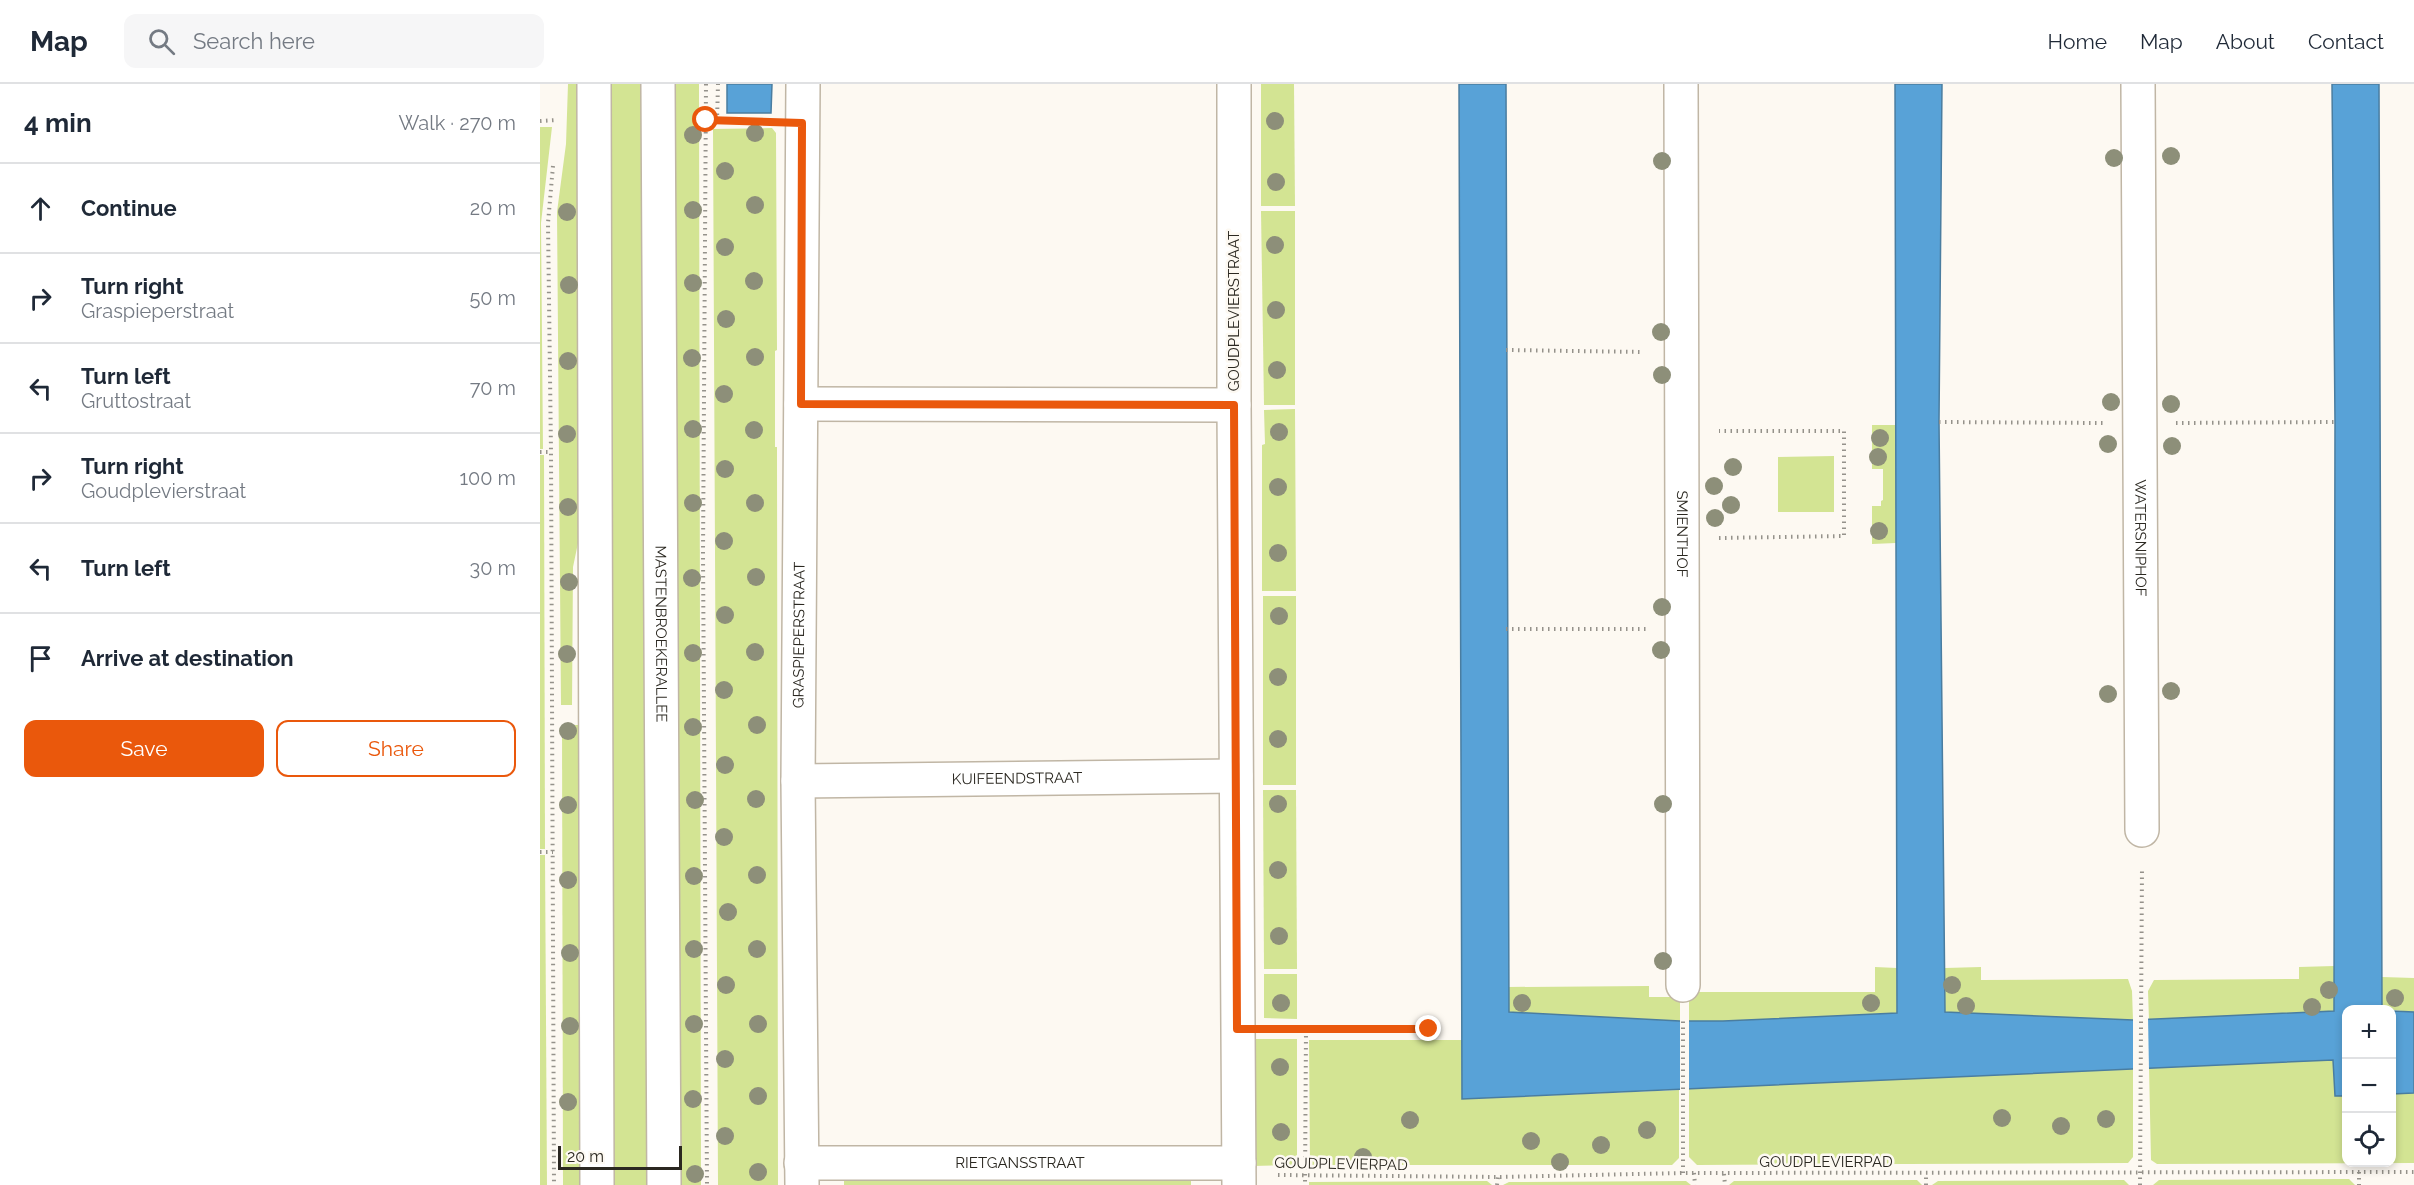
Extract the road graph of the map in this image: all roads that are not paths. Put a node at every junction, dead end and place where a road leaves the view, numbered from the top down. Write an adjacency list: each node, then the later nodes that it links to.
1 (594, 84): 15 (street)
2 (658, 84): 16 (street, MASTENBROEKERALLEE)
3 (803, 84): 7 (street, GRASPIEPERSTRAAT)
4 (1234, 84): 8 (street, GOUDPLEVIERSTRAAT)
5 (1681, 84): 12 (street, SMIENTHOF)
6 (2138, 84): 11 (street, WATERSNIPHOF)
7 (801, 404): 8 (street); 10 (street, GRASPIEPERSTRAAT)
8 (1234, 405): 9 (street, GOUDPLEVIERSTRAAT)
9 (1236, 776): 10 (street, KUIFEENDSTRAAT); 14 (street, GOUDPLEVIERSTRAAT)
10 (798, 781): 13 (street, GRASPIEPERSTRAAT)
11 (2142, 830)
12 (1683, 1000)
13 (802, 1174): 14 (street, RIETGANSSTRAAT)
14 (1239, 1174)
15 (597, 1185)
16 (664, 1185)

